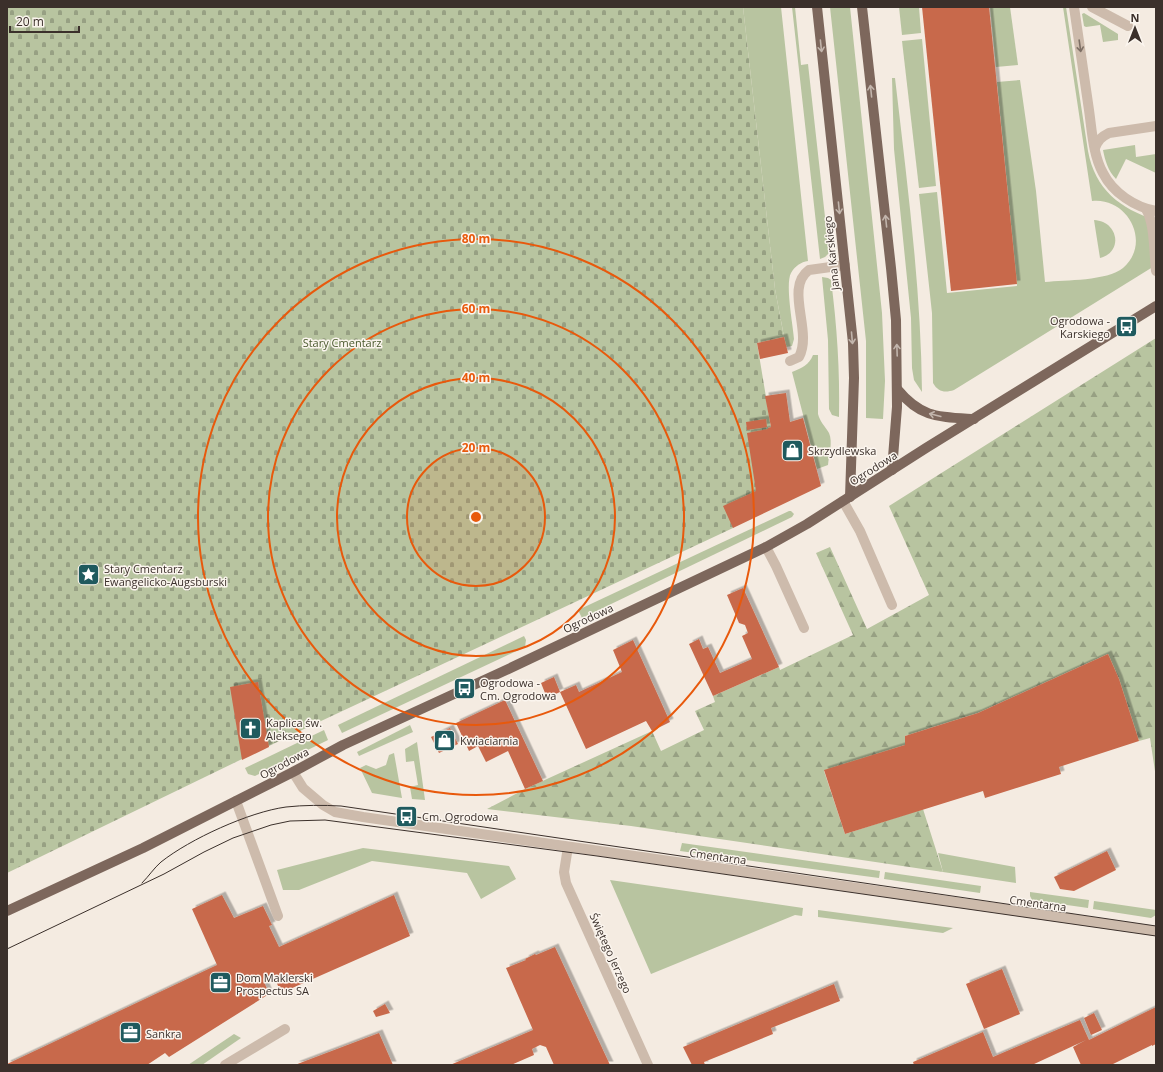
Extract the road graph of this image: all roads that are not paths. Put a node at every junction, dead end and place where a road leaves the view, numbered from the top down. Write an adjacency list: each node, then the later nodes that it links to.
1 (817, 7): 9 (main road, Jana Karskiego, one-way to 9)
2 (862, 7): 13 (main road, one-way to 2)
3 (1074, 7): 7 (street, one-way to 7)
4 (1092, 7): 5 (street)
5 (1128, 26)
6 (1156, 126): 7 (street)
7 (1095, 148): 8 (street)
8 (1151, 210): 10 (street)
9 (845, 265): 12 (street); 16 (main road, Jana Karskiego, one-way to 16)
10 (1156, 271)
11 (1156, 306): 14 (main road, Ogrodowa)
12 (790, 361)
13 (897, 389): 14 (main road, one-way to 13); 15 (main road)
14 (974, 419): 15 (main road, Ogrodowa)
15 (892, 470): 16 (main road, Ogrodowa)
16 (846, 499): 17 (main road, Ogrodowa); 18 (street)
17 (766, 547): 19 (street); 20 (main road, Ogrodowa)
18 (892, 605)
19 (804, 628)
20 (293, 772): 21 (main road, Ogrodowa); 22 (street, Cmentarna)
21 (236, 801): 23 (main road, Ogrodowa); 24 (street)
22 (568, 847): 25 (street, Cmentarna); 28 (street, Świętego Jerzego)
23 (7, 911)
24 (278, 916)
25 (1156, 931)
26 (285, 1029): 27 (street)
27 (225, 1065)
28 (648, 1065)

